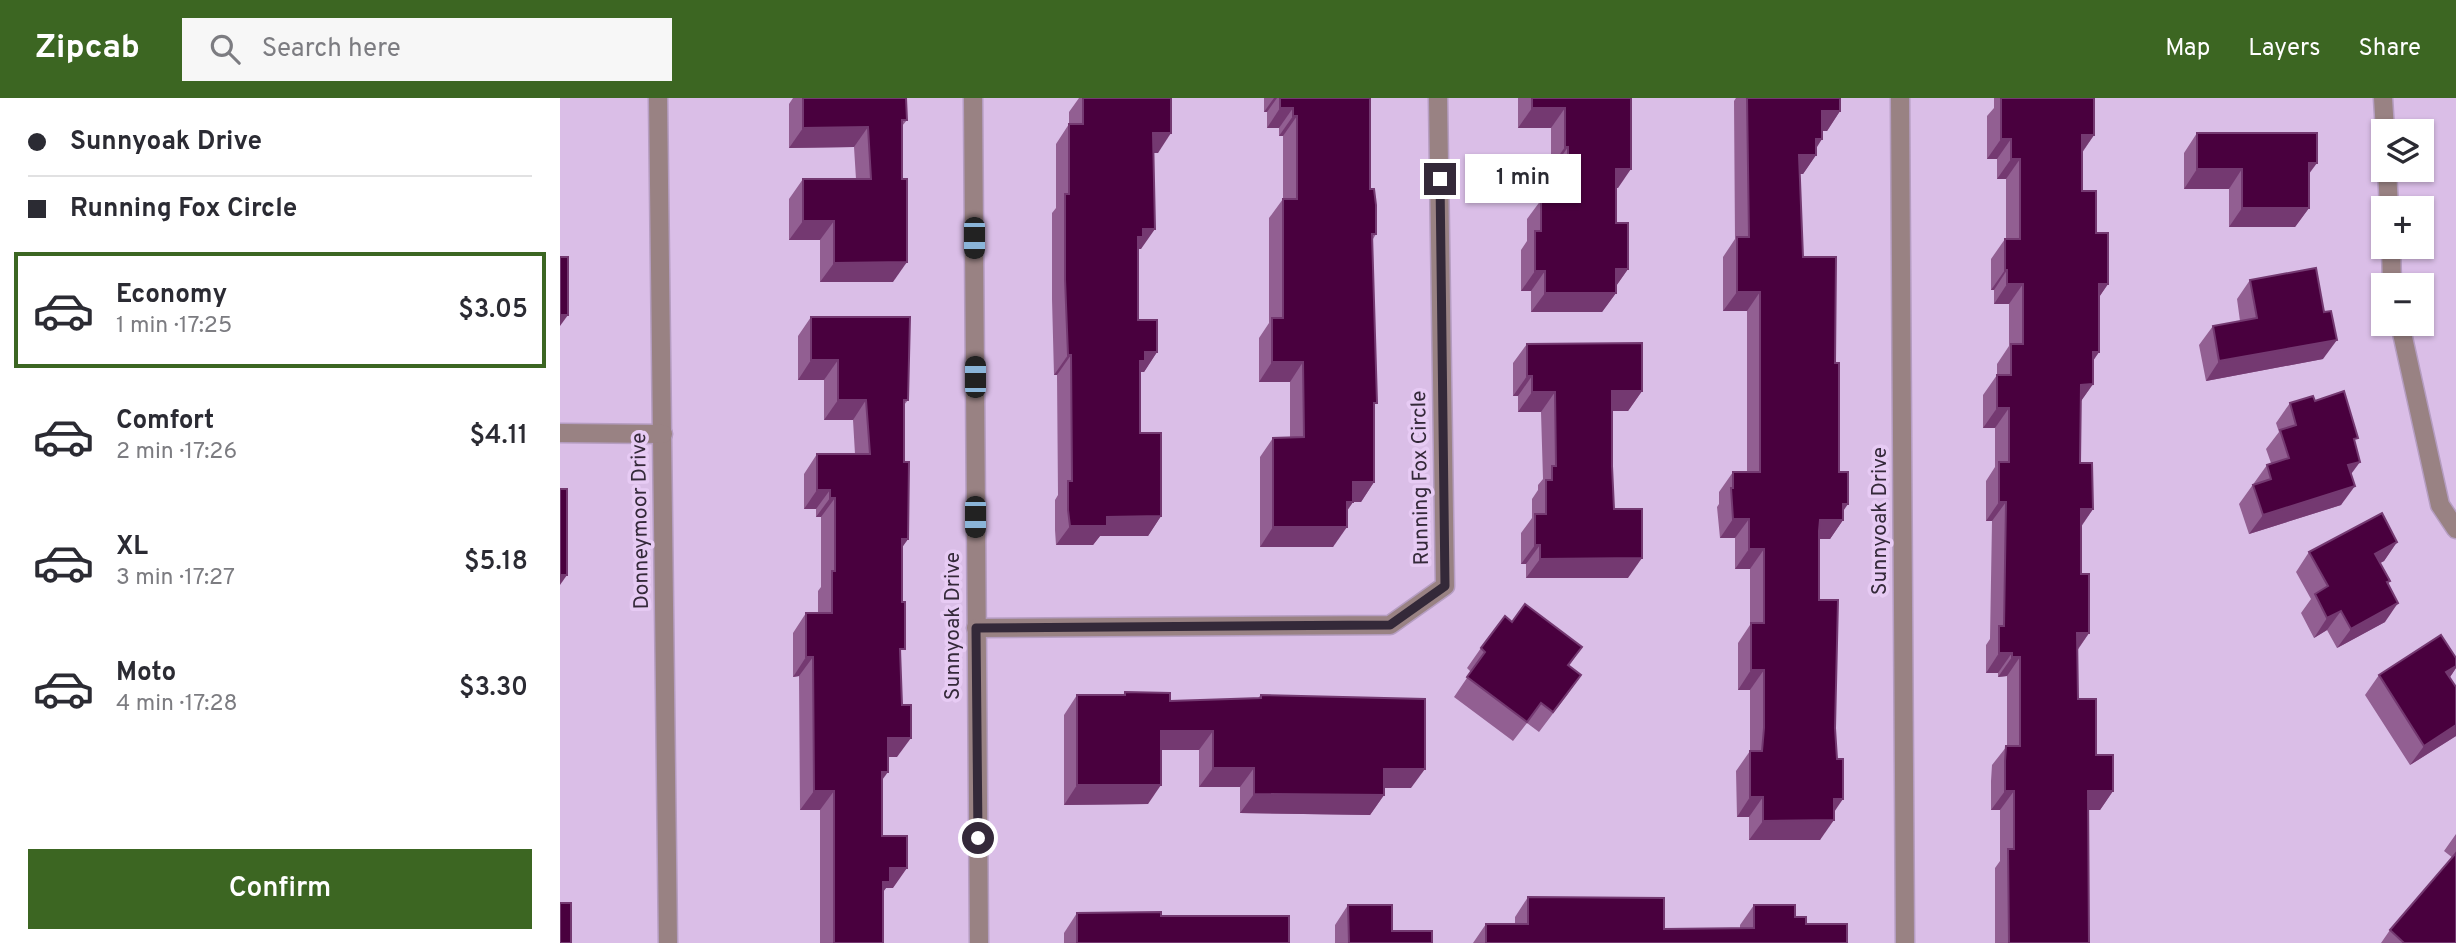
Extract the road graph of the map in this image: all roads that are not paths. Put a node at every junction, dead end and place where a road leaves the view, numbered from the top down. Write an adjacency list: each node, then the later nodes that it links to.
1 (658, 98): 9 (street, Donneymoor Drive)
2 (973, 98): 11 (street, Sunnyoak Drive)
3 (1438, 98): 11 (street, Running Fox Circle)
4 (1900, 98): 14 (street, Sunnyoak Drive)
5 (2383, 98): 6 (street)
6 (2384, 119)
7 (2403, 336): 10 (street)
8 (560, 433): 9 (street)
9 (663, 434): 12 (street, Donneymoor Drive)
10 (2456, 529)
11 (976, 628): 13 (street, Sunnyoak Drive)
12 (668, 943)
13 (979, 943)
14 (1905, 943)

